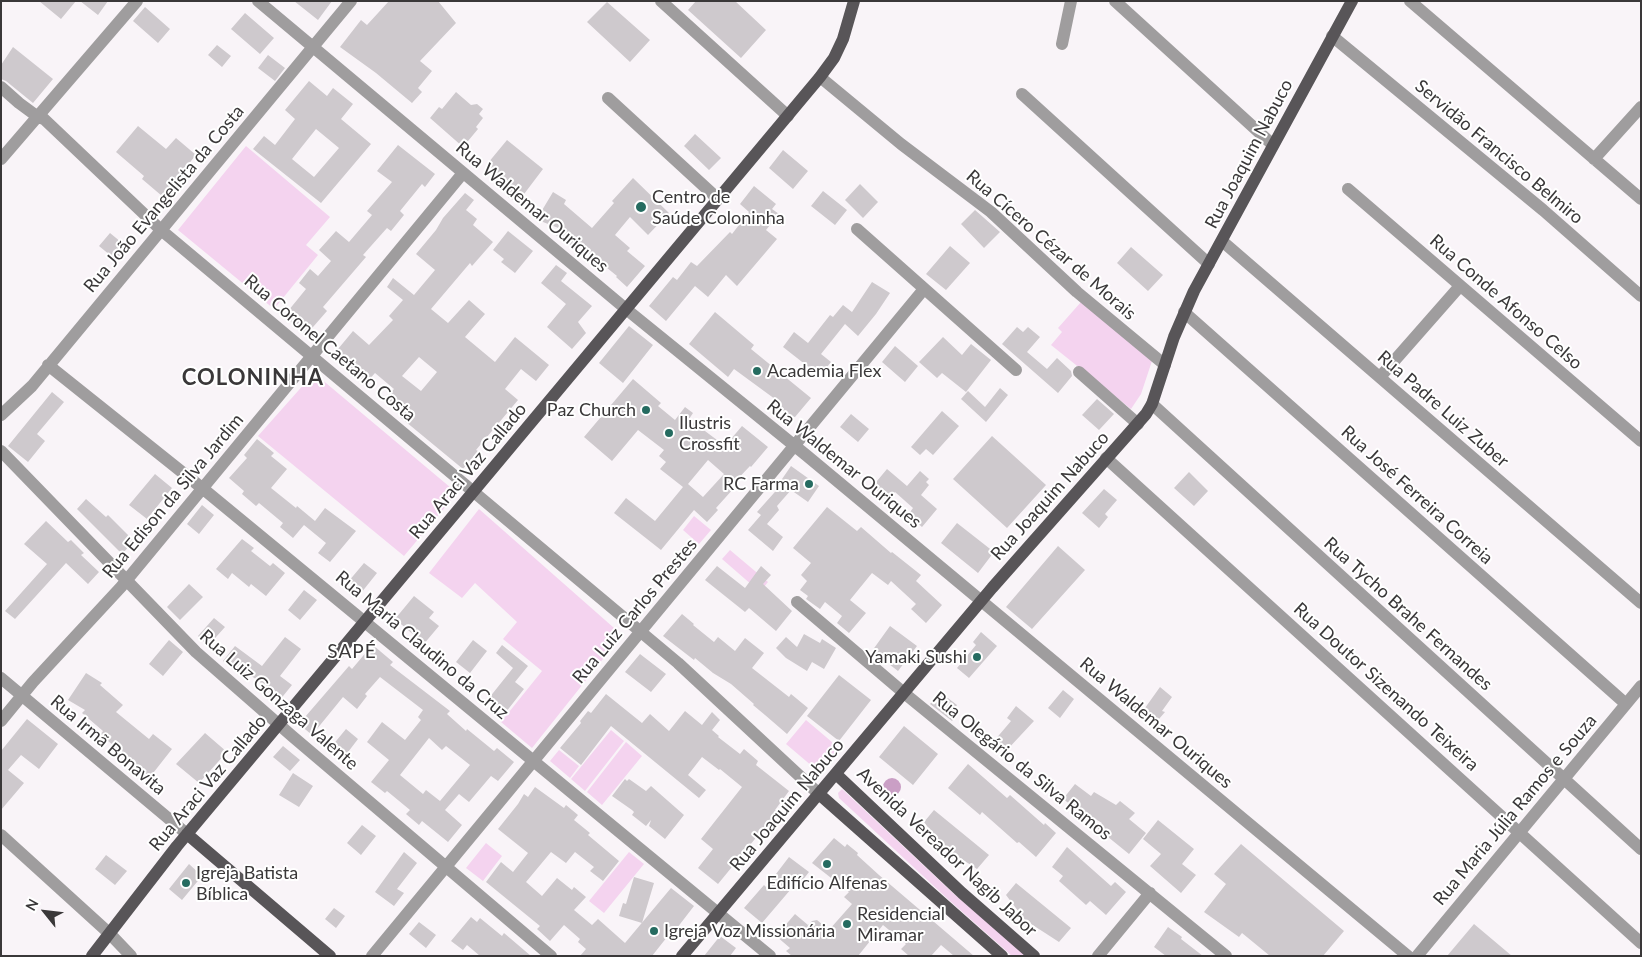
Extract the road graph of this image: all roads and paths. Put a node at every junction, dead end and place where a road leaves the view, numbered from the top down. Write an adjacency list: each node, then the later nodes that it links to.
1 (137, 1): 19 (street)
2 (258, 1): 12 (street, Rua Waldemar Ouriques)
3 (351, 1): 12 (street, Rua João Evangelista da Costa)
4 (661, 1): 18 (street)
5 (854, 1): 13 (main road, Rua Araci Vaz Callado)
6 (1071, 1): 11 (street)
7 (1115, 1): 20 (street)
8 (1352, 1): 10 (main road, Rua Joaquim Nabuco)
9 (1410, 1): 22 (street)
10 (1332, 36): 20 (main road, Rua Joaquim Nabuco); 33 (street, Servidão Francisco Belmiro)
11 (1062, 44)
12 (313, 47): 23 (street, Rua Waldemar Ouriques); 28 (street, Rua João Evangelista da Costa)
13 (820, 77): 18 (main road, Rua Araci Vaz Callado); 38 (street, Rua Cícero Cézar de Morais)
14 (1, 87): 19 (street, Rua Coronel Caetano Costa)
15 (1022, 94): 30 (street)
16 (608, 98): 25 (street)
17 (1641, 107): 22 (street)
18 (788, 116): 25 (main road, Rua Araci Vaz Callado)
19 (38, 117): 21 (street); 28 (street, Rua Coronel Caetano Costa)
20 (1273, 145): 29 (main road, Rua Joaquim Nabuco)
21 (1, 159)
22 (1594, 159): 26 (street)
23 (463, 173): 34 (street, Rua Waldemar Ouriques); 36 (street, Rua Edison da Silva Jardim)
24 (1348, 189): 31 (street, Rua Conde Afonso Celso)
25 (718, 199): 34 (main road, Rua Araci Vaz Callado)
26 (1641, 199)
27 (857, 229): 32 (street)
28 (161, 230): 36 (street, Rua Coronel Caetano Costa); 37 (street, Rua João Evangelista da Costa)
29 (1222, 241): 30 (main road, Rua Joaquim Nabuco); 41 (street, Rua Padre Luiz Zuber)
30 (1209, 264): 35 (main road, Rua Joaquim Nabuco)
31 (1460, 286): 41 (street); 45 (street, Rua Conde Afonso Celso)
32 (924, 288): 39 (street); 46 (street, Rua Luiz Carlos Prestes)
33 (1641, 296)
34 (626, 309): 46 (street, Rua Waldemar Ouriques); 50 (main road, Rua Araci Vaz Callado)
35 (1184, 312): 38 (main road, Rua Joaquim Nabuco); 61 (street, Rua José Ferreira Correia)
36 (312, 356): 49 (street, Rua Edison da Silva Jardim); 50 (street, Rua Coronel Caetano Costa)
37 (48, 365): 43 (street, Rua João Evangelista da Costa); 49 (street, Rua Maria Claudino da Cruz)
38 (1165, 365): 42 (main road, Rua Joaquim Nabuco)
39 (1016, 370)
40 (1079, 372): 44 (street)
41 (1380, 377): 54 (street, Rua Padre Luiz Zuber)
42 (1152, 404): 44 (main road, Rua Joaquim Nabuco); 66 (street, Rua Tycho Brahe Fernandes)
43 (1, 416)
44 (1138, 424): 48 (main road, Rua Joaquim Nabuco)
45 (1641, 441)
46 (794, 446): 52 (street, Rua Waldemar Ouriques); 56 (street, Rua Luiz Carlos Prestes)
47 (1, 451): 51 (street, Rua Luiz Gonzaga Valente)
48 (1106, 458): 52 (main road, Rua Joaquim Nabuco); 68 (street, Rua Doutor Sizenando Teixeira)
49 (202, 488): 51 (street, Rua Edison da Silva Jardim); 55 (street, Rua Maria Claudino da Cruz)
50 (474, 492): 55 (main road, Rua Araci Vaz Callado); 56 (street, Rua Coronel Caetano Costa)
51 (126, 581): 60 (street, Rua Edison da Silva Jardim); 63 (street, Rua Luiz Gonzaga Valente)
52 (982, 601): 59 (main road, Rua Joaquim Nabuco); 90 (street, Rua Waldemar Ouriques)
53 (797, 602): 59 (street, Rua Olegário da Silva Ramos)
54 (1641, 603)
55 (365, 622): 63 (main road, Rua Araci Vaz Callado); 64 (street, Rua Maria Claudino da Cruz)
56 (640, 632): 64 (street, Rua Luiz Carlos Prestes); 67 (street, Rua Coronel Caetano Costa)
57 (1, 678): 60 (street, Rua Irmã Bonavita)
58 (1641, 686): 61 (street, Rua Maria Júlia Ramos e Souza)
59 (904, 693): 65 (main road, Rua Joaquim Nabuco); 75 (street, Rua Olegário da Silva Ramos)
60 (22, 695): 62 (street, Rua Edison da Silva Jardim); 69 (street, Rua Irmã Bonavita)
61 (1626, 704): 66 (street, Rua Maria Júlia Ramos e Souza)
62 (1, 721)
63 (278, 725): 69 (main road, Rua Araci Vaz Callado); 74 (street, Rua Luiz Gonzaga Valente)
64 (534, 760): 74 (street, Rua Luiz Carlos Prestes); 76 (street, Rua Maria Claudino da Cruz)
65 (836, 774): 67 (main road, Rua Joaquim Nabuco); 71 (main road, Avenida Vereador Nagib Jabor)
66 (1563, 779): 68 (street, Rua Maria Júlia Ramos e Souza); 72 (street, Rua Tycho Brahe Fernandes)
67 (819, 794): 73 (main road); 76 (main road, Rua Joaquim Nabuco)
68 (1519, 832): 78 (street, Rua Doutor Sizenando Teixeira); 91 (street, Rua Maria Júlia Ramos e Souza)
69 (187, 834): 77 (main road, Rua Araci Vaz Callado); 81 (main road, Rua Irmã Bonavita)
70 (1, 835): 77 (street)
71 (913, 847): 73 (main road); 87 (main road, Avenida Vereador Nagib Jabor)
72 (1641, 848)
73 (899, 864): 86 (main road)
74 (445, 867): 82 (street, Rua Luiz Carlos Prestes); 83 (street, Rua Luiz Gonzaga Valente)
75 (1150, 893): 88 (street); 89 (street, Rua Olegário da Silva Ramos)
76 (718, 913): 84 (main road, Rua Joaquim Nabuco); 85 (street, Rua Maria Claudino da Cruz)
77 (110, 934): 79 (main road, Rua Araci Vaz Callado); 80 (street)
78 (1641, 943)
79 (92, 956)
80 (131, 956)
81 (330, 956)
82 (372, 956)
83 (551, 956)
84 (682, 956)
85 (770, 956)
86 (1002, 956)
87 (1034, 956)
88 (1098, 956)
89 (1226, 956)
90 (1408, 956)
91 (1417, 956)

